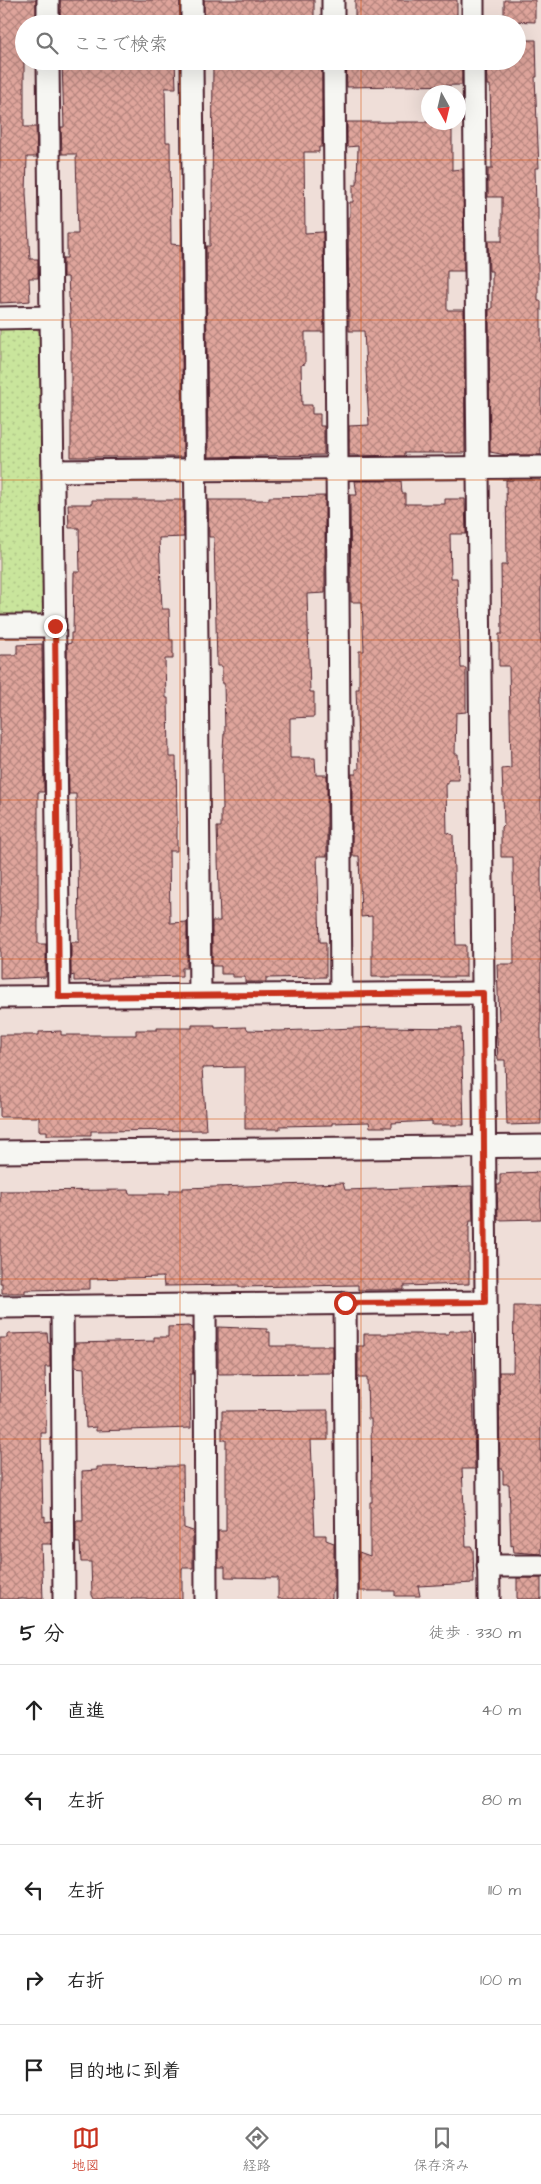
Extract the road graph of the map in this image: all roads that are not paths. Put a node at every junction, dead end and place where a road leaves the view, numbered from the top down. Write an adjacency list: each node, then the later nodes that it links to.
1 (48, 0): 5 (street)
2 (192, 0): 6 (street)
3 (333, 0): 7 (street)
4 (473, 0): 8 (street)
5 (48, 15)
6 (192, 15)
7 (333, 15)
8 (473, 15)
9 (48, 70): 14 (street)
10 (192, 70): 18 (street)
11 (334, 70): 17 (street)
12 (474, 70): 16 (street)
13 (0, 318): 14 (street)
14 (51, 318): 19 (street)
15 (541, 467): 16 (street)
16 (478, 468): 17 (street); 22 (street)
17 (337, 469): 18 (street); 23 (street)
18 (196, 470): 19 (street); 24 (street)
19 (53, 471): 21 (street)
20 (0, 626): 21 (street)
21 (55, 626): 26 (street)
22 (483, 993): 23 (street); 28 (street)
23 (342, 994): 24 (street)
24 (200, 996): 26 (street)
25 (0, 997): 26 (street)
26 (59, 997)
27 (541, 1146): 28 (street)
28 (485, 1147): 29 (street); 30 (street)
29 (0, 1152)
30 (485, 1302): 31 (street); 35 (street)
31 (345, 1303): 32 (street); 39 (street)
32 (205, 1305): 33 (street); 38 (street)
33 (62, 1306): 34 (street); 37 (street)
34 (0, 1307)
35 (488, 1566): 36 (street); 40 (street)
36 (541, 1566)
37 (64, 1599)
38 (206, 1599)
39 (347, 1599)
40 (488, 1599)

